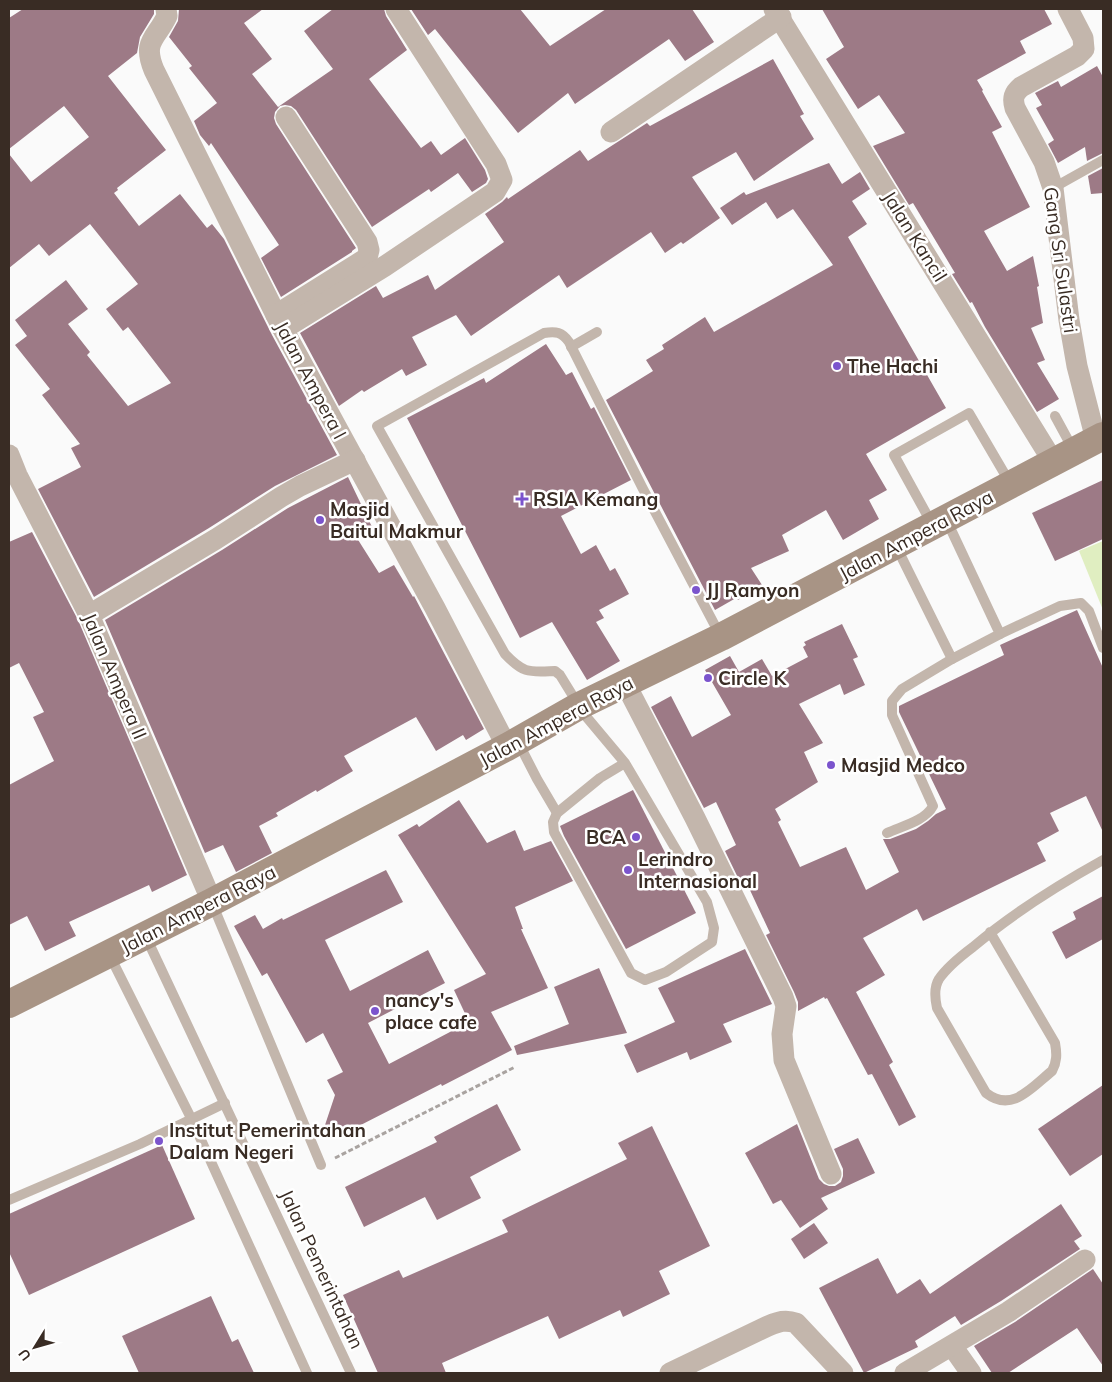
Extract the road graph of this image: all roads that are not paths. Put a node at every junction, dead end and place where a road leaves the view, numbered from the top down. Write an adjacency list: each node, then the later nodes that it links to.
1 (166, 9): 9 (street, Jalan Ampera I)
2 (396, 9): 9 (street)
3 (1068, 9): 8 (street, Gang Sri Sulastri)
4 (778, 13): 6 (street); 13 (street, Jalan Kancil)
5 (286, 117): 9 (street)
6 (611, 132)
7 (1103, 160): 8 (lane)
8 (1053, 188): 13 (street, Gang Sri Sulastri)
9 (280, 322): 15 (street, Jalan Ampera I)
10 (596, 332): 11 (lane)
11 (571, 347): 21 (lane); 25 (lane)
12 (1055, 416): 13 (lane)
13 (1082, 448): 16 (street, Jalan Ampera Raya)
14 (9, 455): 19 (street, Jalan Ampera II)
15 (355, 460): 19 (street); 26 (street, Jalan Ampera I)
16 (1011, 485): 17 (street, Jalan Ampera Raya); 17 (lane)
17 (939, 522): 18 (street, Jalan Ampera Raya); 20 (lane)
18 (896, 545): 21 (street, Jalan Ampera Raya); 23 (lane)
19 (89, 615): 31 (street, Jalan Ampera II)
20 (1000, 634): 22 (lane); 23 (lane)
21 (721, 637): 24 (street, Jalan Ampera Raya)
22 (1103, 648)
23 (952, 659): 29 (lane)
24 (625, 683): 25 (street, Jalan Ampera Raya); 39 (street)
25 (579, 706): 26 (street, Jalan Ampera Raya); 27 (lane)
26 (513, 744): 28 (lane); 31 (street, Jalan Ampera Raya)
27 (625, 763): 28 (lane); 28 (lane)
28 (557, 813)
29 (887, 833)
30 (1103, 860): 32 (lane)
31 (212, 902): 33 (street, Jalan Ampera Raya); 38 (lane)
32 (990, 932): 32 (lane)
33 (146, 936): 34 (street, Jalan Ampera Raya); 36 (lane, Jalan Pemerintahan)
34 (109, 954): 35 (street, Jalan Ampera Raya); 37 (lane)
35 (9, 1004)
36 (225, 1103): 37 (lane); 44 (lane, Jalan Pemerintahan)
37 (192, 1120): 40 (lane); 43 (lane)
38 (321, 1165)
39 (831, 1174)
40 (9, 1200)
41 (1086, 1260): 42 (street)
42 (952, 1346): 47 (street); 48 (street)
43 (307, 1373)
44 (351, 1373)
45 (670, 1373): 46 (street)
46 (843, 1373)
47 (905, 1373)
48 (971, 1373)

